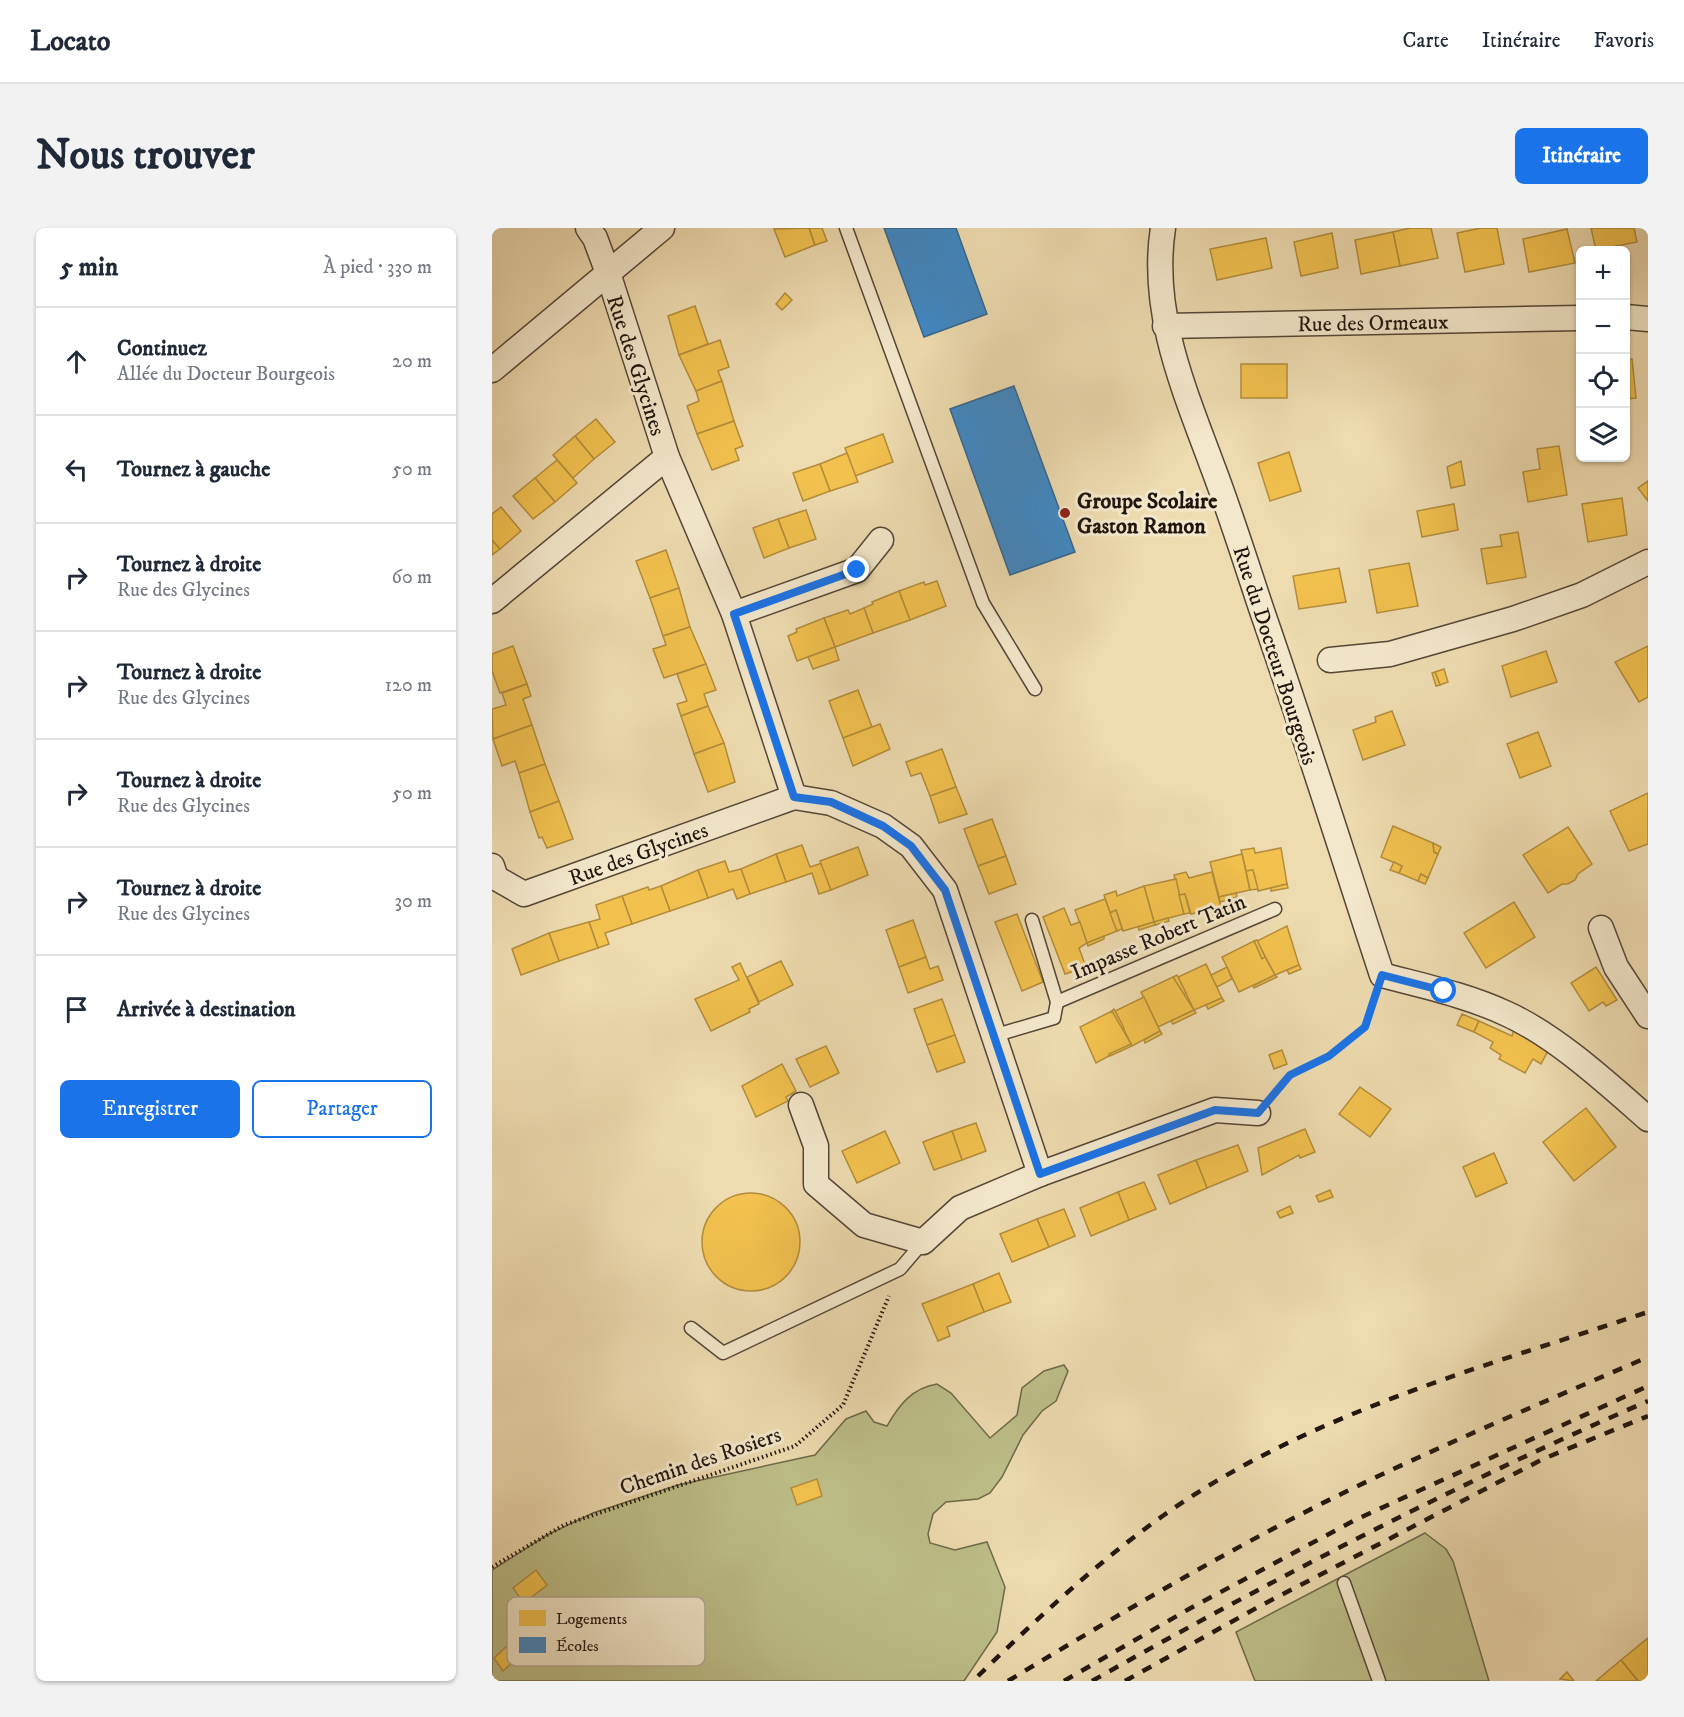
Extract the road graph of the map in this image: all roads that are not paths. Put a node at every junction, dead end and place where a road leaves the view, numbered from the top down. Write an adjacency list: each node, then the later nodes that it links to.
1 (588, 228): 5 (street, Rue des Glycines)
2 (662, 228): 5 (street)
3 (846, 228): 17 (lane)
4 (1163, 228): 9 (street, Rue du Docteur Bourgeois)
5 (608, 273): 10 (street); 11 (street, Rue des Glycines)
6 (1630, 317): 8 (street)
7 (1576, 318): 9 (street, Rue des Ormeaux)
8 (1648, 319)
9 (1165, 326): 28 (street, Rue du Docteur Bourgeois)
10 (492, 370)
11 (667, 457): 14 (street, Rue des Glycines); 15 (street, Rue des Glycines)
12 (881, 540): 15 (street)
13 (1648, 561): 16 (street)
14 (492, 602)
15 (734, 614): 18 (street, Rue des Glycines)
16 (1330, 660)
17 (1035, 689)
18 (794, 797): 19 (street, Rue des Glycines); 25 (street, Rue des Glycines)
19 (492, 866)
20 (1275, 909): 23 (lane, Impasse Robert Tatin)
21 (1032, 920): 23 (lane, Impasse Robert Tatin)
22 (1601, 928): 24 (street)
23 (1057, 1002): 25 (lane, Impasse Robert Tatin)
24 (1648, 1016)
25 (993, 1036): 29 (street, Rue des Glycines)
26 (801, 1105): 30 (street)
27 (1258, 1113): 29 (street)
28 (1646, 1115)
29 (1040, 1174): 30 (street)
30 (922, 1242): 31 (lane)
31 (691, 1328)
32 (1344, 1583): 33 (lane)
33 (1379, 1681)

